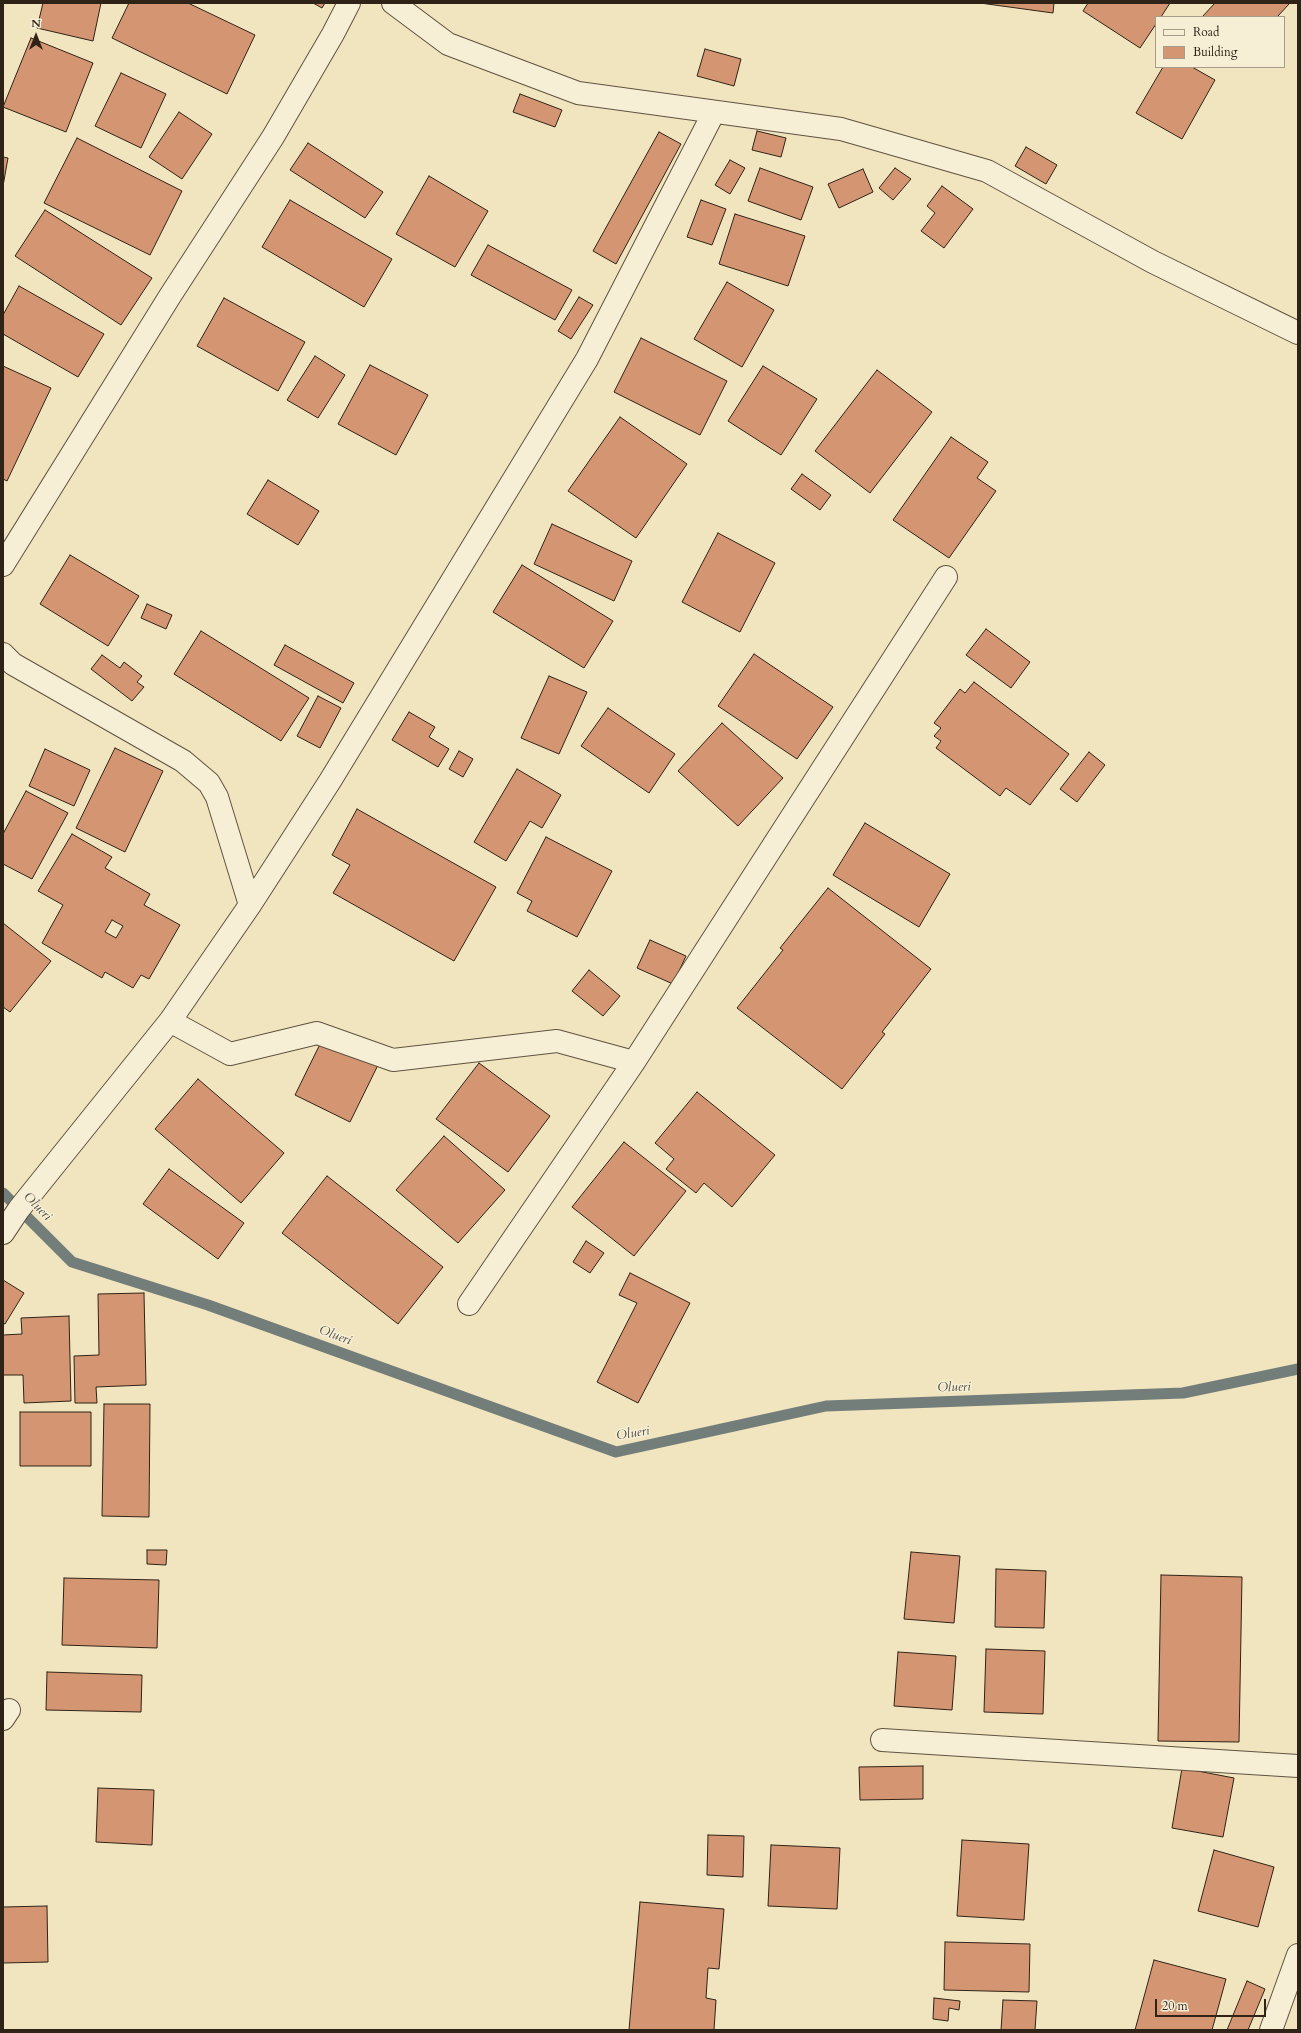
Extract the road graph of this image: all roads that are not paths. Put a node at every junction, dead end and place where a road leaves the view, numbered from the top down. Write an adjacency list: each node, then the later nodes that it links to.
1 (349, 3): 5 (street)
2 (393, 3): 3 (street)
3 (714, 112): 4 (street); 8 (street)
4 (1298, 333)
5 (3, 565)
6 (946, 577): 10 (street)
7 (3, 654): 8 (street)
8 (250, 905): 9 (street)
9 (170, 1021): 10 (street); 11 (street)
10 (634, 1062): 12 (street)
11 (3, 1233)
12 (469, 1304)
13 (882, 1740): 14 (street)
14 (1298, 1766)
15 (1298, 1955): 16 (street)
16 (1271, 2030)

